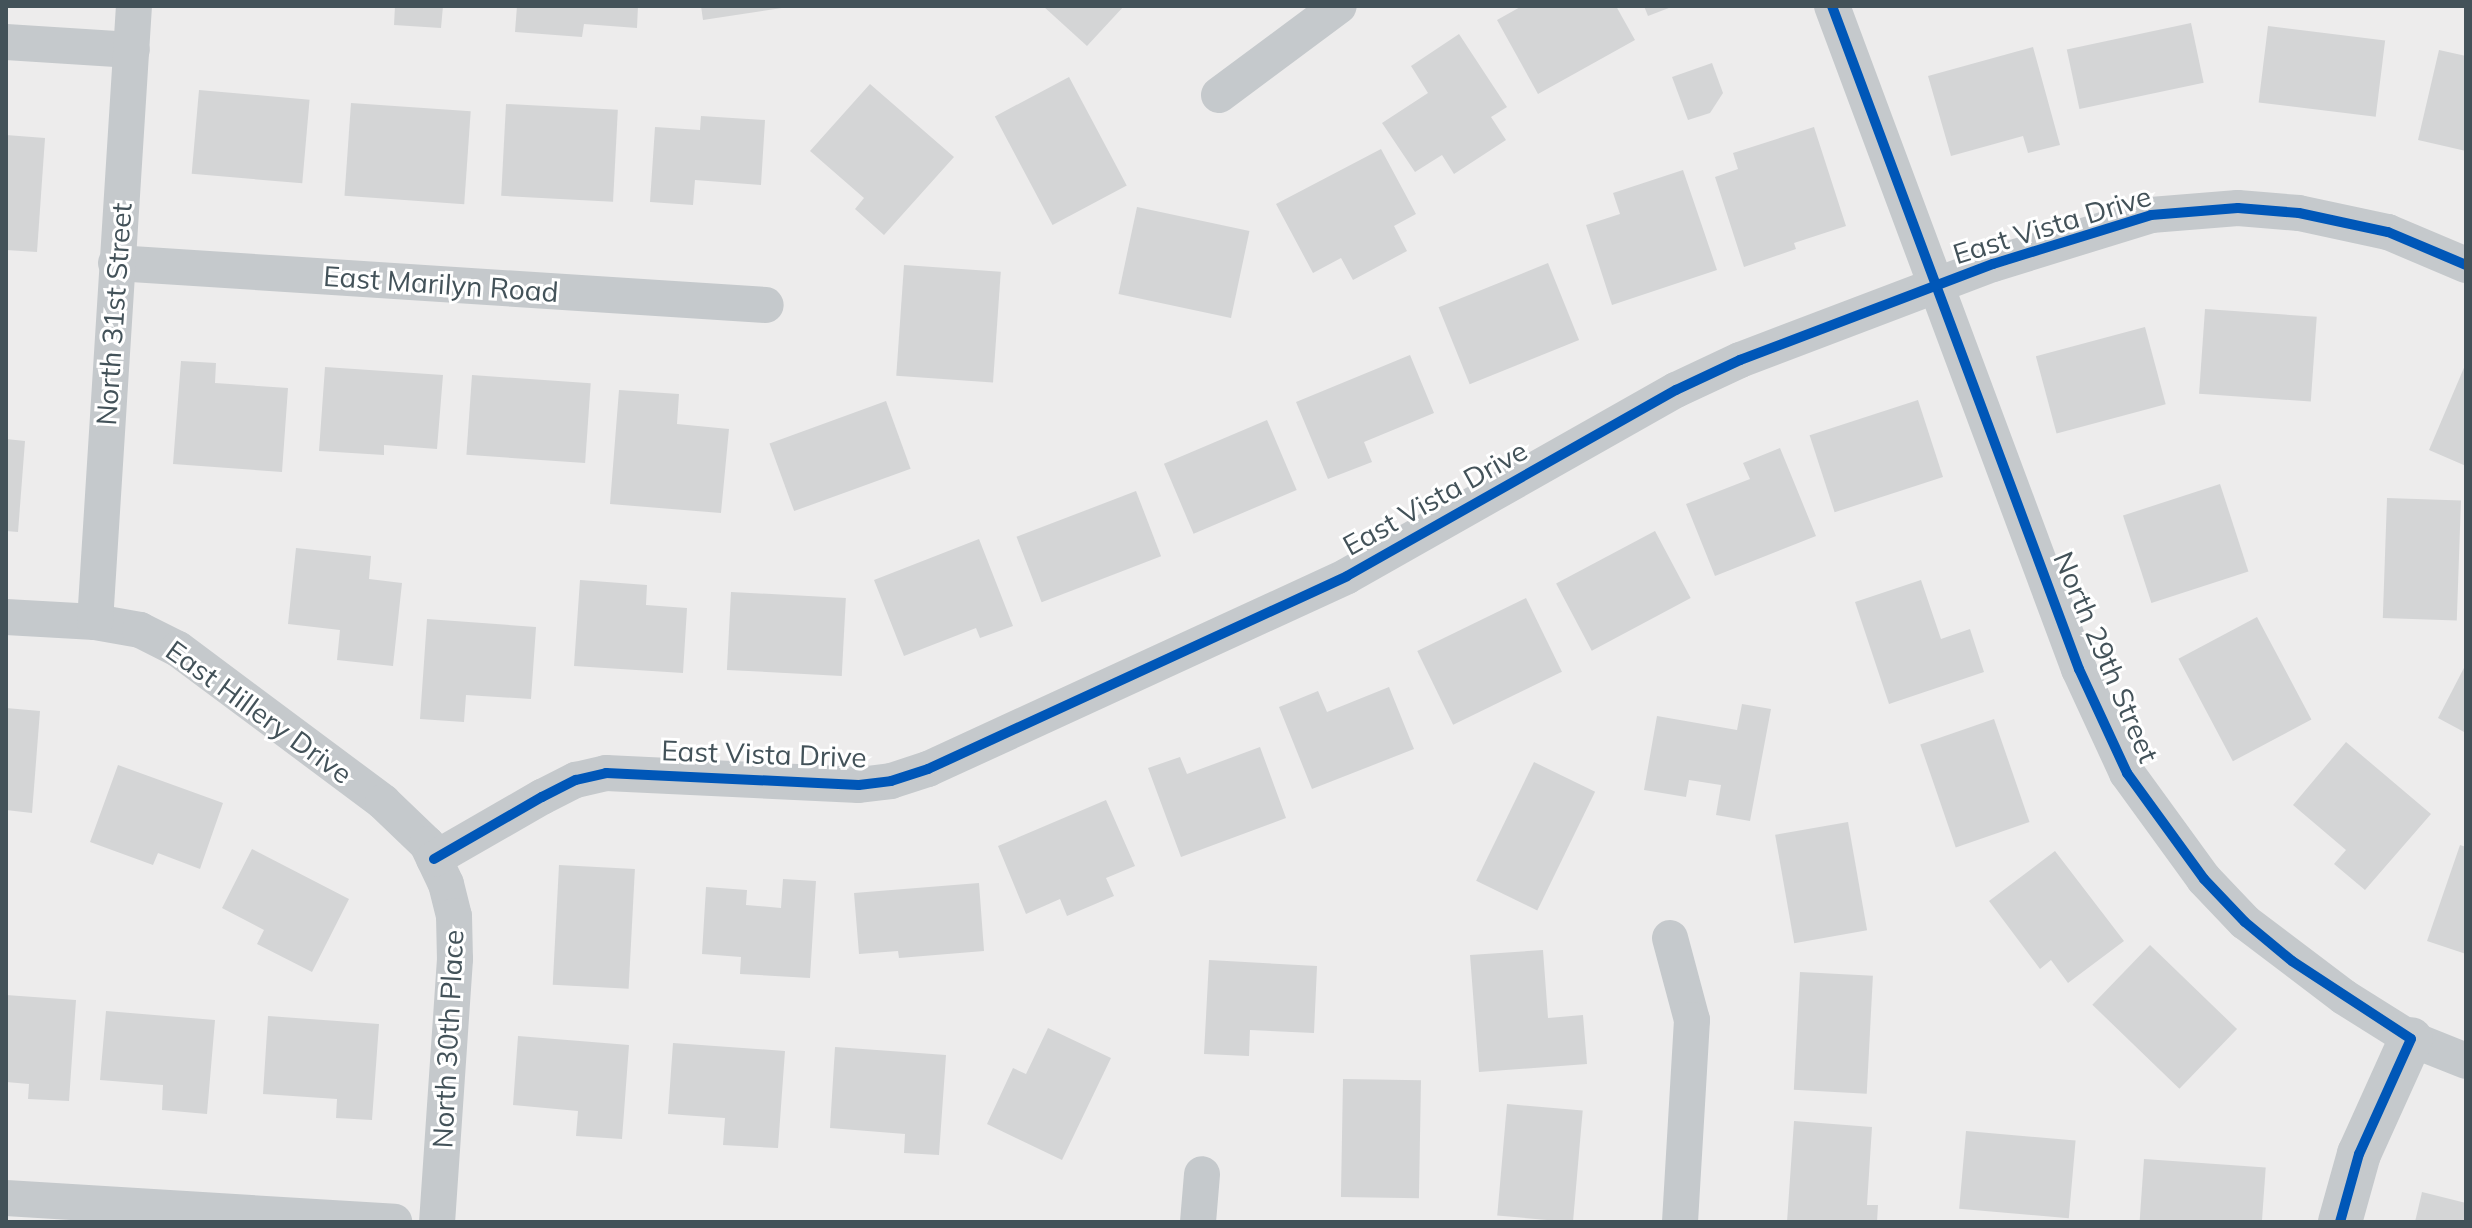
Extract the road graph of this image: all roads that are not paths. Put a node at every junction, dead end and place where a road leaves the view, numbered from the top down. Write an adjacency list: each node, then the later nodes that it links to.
1 (134, 6): 5 (street, North 31st Street)
2 (1339, 6): 6 (street)
3 (1832, 6): 9 (street, North 29th Street)
4 (6, 42): 5 (street)
5 (132, 50): 7 (street, North 31st Street)
6 (1219, 95)
7 (116, 263): 10 (street, East Marilyn Road); 12 (street, North 31st Street)
8 (2466, 265): 9 (street, East Vista Drive)
9 (1937, 286): 13 (street, East Vista Drive); 15 (street, North 29th Street)
10 (766, 305)
11 (6, 617): 12 (street, East Hillery Drive)
12 (95, 622): 13 (street, East Hillery Drive)
13 (434, 859): 20 (street, North 30th Place)
14 (1670, 938): 22 (street)
15 (2411, 1039): 16 (street); 23 (street)
16 (2466, 1061)
17 (1202, 1174): 21 (street)
18 (6, 1198): 19 (street)
19 (394, 1222)
20 (437, 1222)
21 (1198, 1222)
22 (1680, 1222)
23 (2340, 1222)

